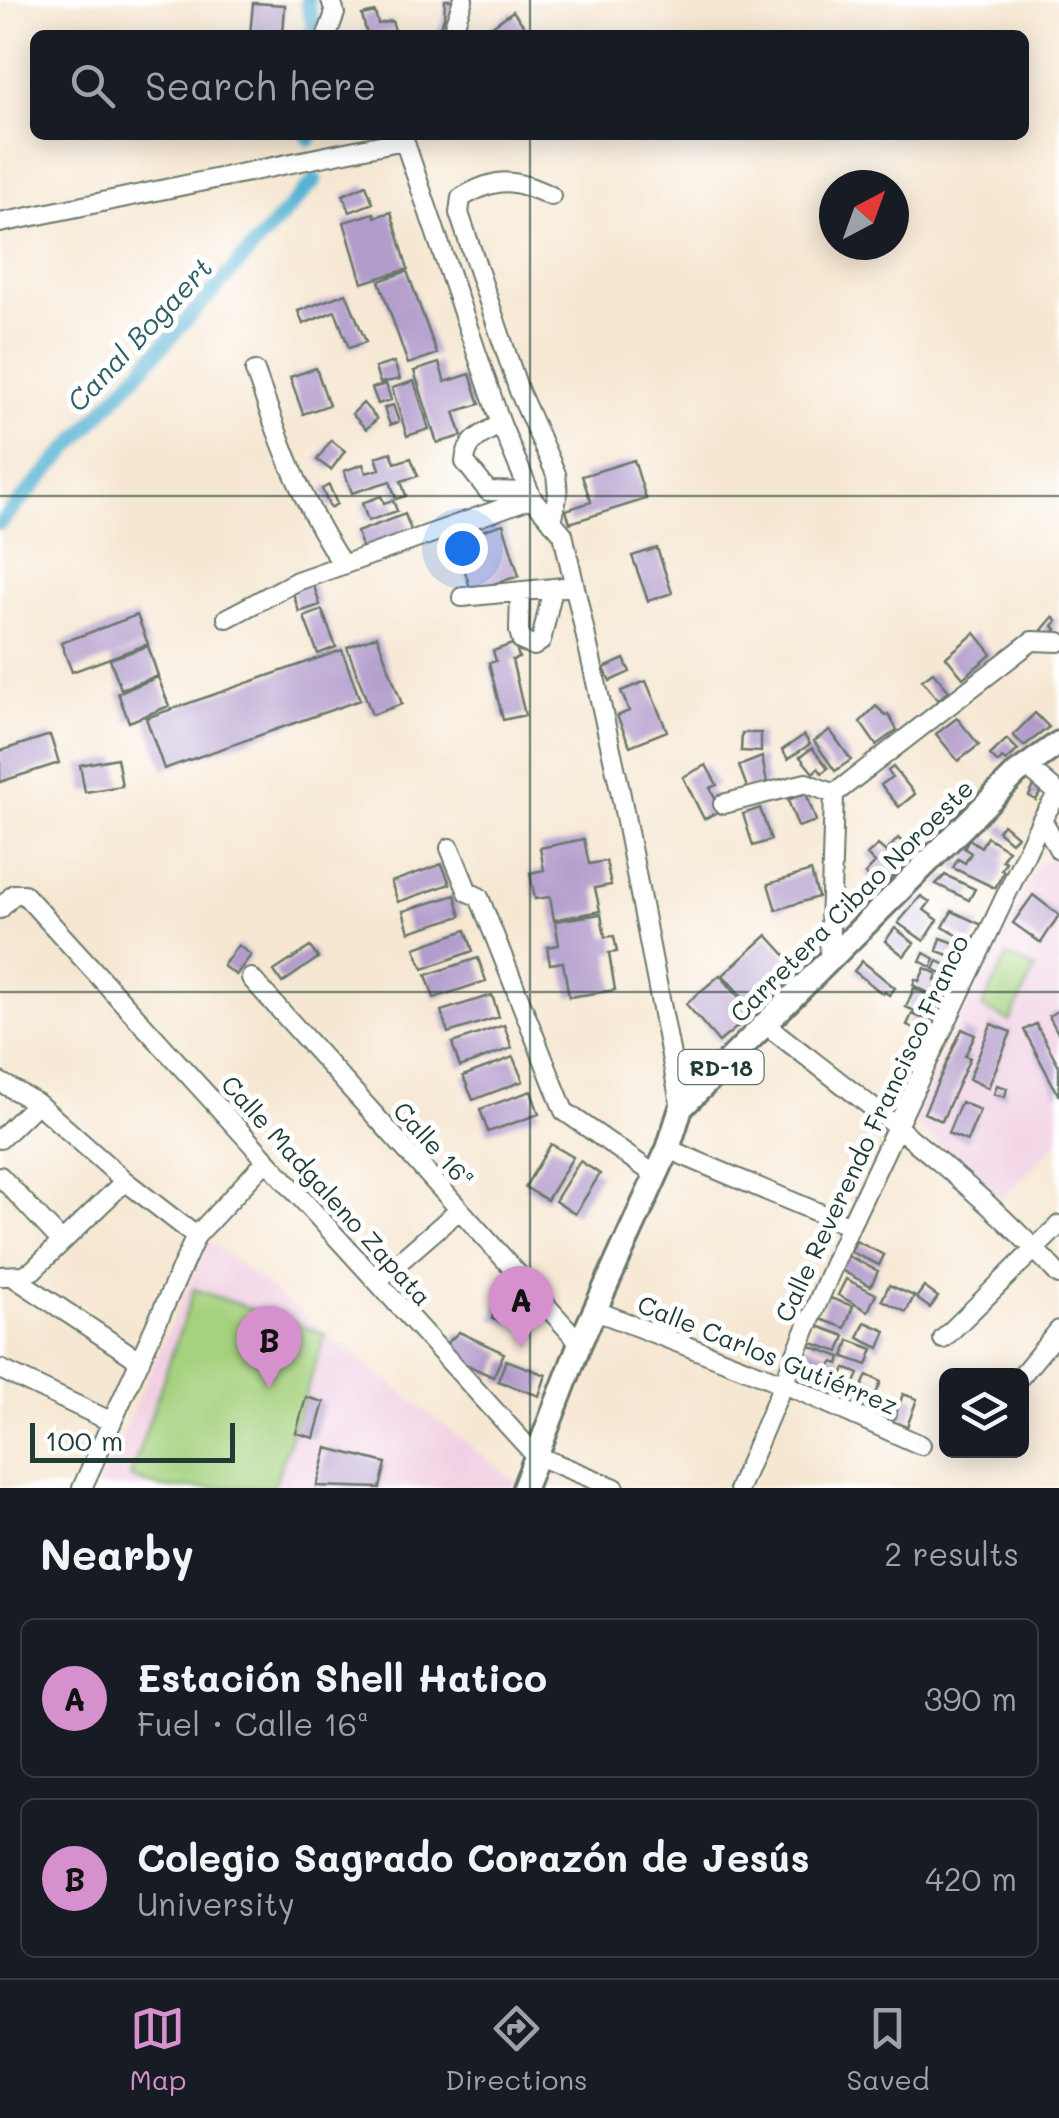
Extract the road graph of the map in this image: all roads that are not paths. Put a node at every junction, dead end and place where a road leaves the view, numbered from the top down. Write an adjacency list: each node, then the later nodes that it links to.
1 (331, 0): 3 (street)
2 (463, 0): 4 (street)
3 (329, 30)
4 (453, 30)
5 (377, 140): 7 (street)
6 (404, 140): 11 (street)
7 (326, 144): 9 (street)
8 (551, 196): 13 (street)
9 (0, 223)
10 (255, 371): 14 (street)
11 (500, 424): 12 (street); 12 (street)
12 (530, 495): 13 (street); 14 (street)
13 (552, 522): 15 (street)
14 (344, 564): 19 (street)
15 (574, 586): 16 (street); 35 (street)
16 (552, 588): 17 (street); 17 (street)
17 (520, 592): 18 (street)
18 (462, 596)
19 (227, 618)
20 (1059, 642): 24 (street)
21 (1059, 743): 22 (main road, Carretera Cibao Noroeste / RD-18)
22 (1027, 767): 23 (street); 30 (main road, Carretera Cibao Noroeste / RD-18)
23 (1059, 793): 26 (street, Calle Reverendo Francisco Franco)
24 (834, 794): 25 (street); 30 (street)
25 (722, 804)
26 (1042, 819): 28 (street); 36 (street, Calle Reverendo Francisco Franco)
27 (450, 848): 40 (street)
28 (1059, 850)
29 (0, 909): 39 (street, Calle Madgaleno Zapata)
30 (828, 962): 32 (main road, Carretera Cibao Noroeste / RD-18)
31 (252, 978): 43 (street, Calle 16ª)
32 (765, 1024): 35 (main road, Carretera Cibao Noroeste / RD-18); 36 (street)
33 (0, 1082): 34 (street)
34 (37, 1102): 37 (street); 42 (street)
35 (681, 1108): 38 (main road, Carretera Cibao Noroeste / RD-18)
36 (896, 1126): 45 (street, Calle Reverendo Francisco Franco); 48 (street)
37 (0, 1139)
38 (668, 1148): 40 (main road, Carretera Cibao Noroeste / RD-18); 45 (street)
39 (266, 1161): 46 (street); 51 (street, Calle Madgaleno Zapata)
40 (654, 1174): 52 (main road, Carretera Cibao Noroeste / RD-18)
41 (0, 1176): 47 (street)
42 (124, 1180): 46 (street); 47 (street)
43 (458, 1210): 51 (street); 55 (street, Calle 16ª)
44 (1059, 1225): 48 (street)
45 (850, 1226): 59 (street, Calle Reverendo Francisco Franco)
46 (196, 1236): 56 (street)
47 (62, 1242): 50 (street)
48 (1034, 1248): 49 (street); 54 (street)
49 (1059, 1274)
50 (6, 1276): 56 (street)
51 (376, 1281): 62 (street, Calle Madgaleno Zapata)
52 (594, 1310): 55 (main road, Carretera Cibao Noroeste / RD-18); 59 (street, Calle Carlos Gutiérrez)
53 (1059, 1330): 58 (street)
54 (943, 1340)
55 (580, 1343): 62 (main road, Carretera Cibao Noroeste / RD-18)
56 (140, 1361): 60 (street)
57 (0, 1368): 60 (street)
58 (1028, 1368)
59 (782, 1383): 61 (street, Calle Carlos Gutiérrez); 66 (street, Calle Reverendo Francisco Franco)
60 (112, 1422): 63 (street)
61 (921, 1445)
62 (535, 1454): 64 (main road, Carretera Cibao Noroeste / RD-18); 65 (street, Calle Madgaleno Zapata)
63 (82, 1488)
64 (524, 1488)
65 (615, 1488)
66 (739, 1488)

